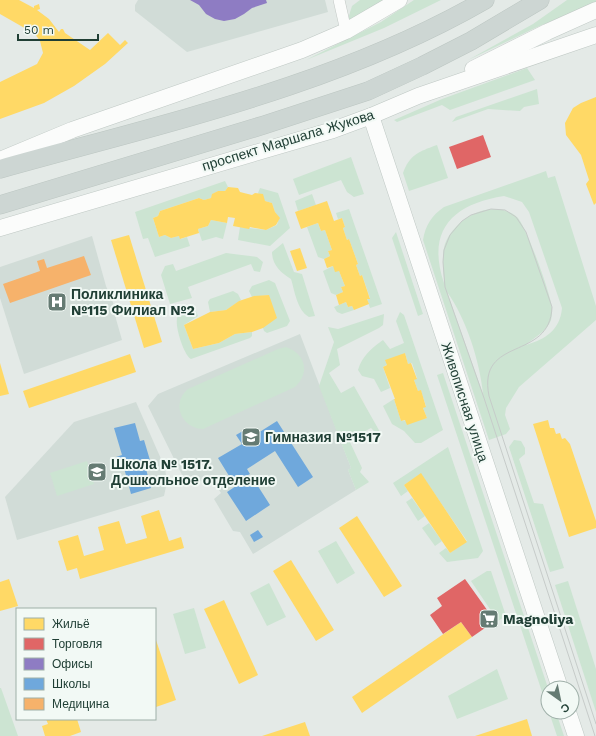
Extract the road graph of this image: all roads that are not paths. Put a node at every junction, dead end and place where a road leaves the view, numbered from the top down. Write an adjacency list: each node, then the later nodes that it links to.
1 (338, 0): 6 (street)
2 (399, 0): 6 (main road)
3 (485, 0): 11 (main road)
4 (540, 0): 12 (main road, проспект Маршала Жукова)
5 (596, 10): 8 (main road)
6 (346, 32): 10 (main road)
7 (596, 35): 8 (main road, проспект Маршала Жукова)
8 (418, 96): 9 (main road, проспект Маршала Жукова)
9 (371, 116): 13 (main road, проспект Маршала Жукова); 14 (main road, Живописная улица)
10 (0, 160)
11 (0, 169)
12 (0, 205)
13 (0, 228)
14 (557, 680)
15 (571, 720): 16 (main road)
16 (576, 736)

